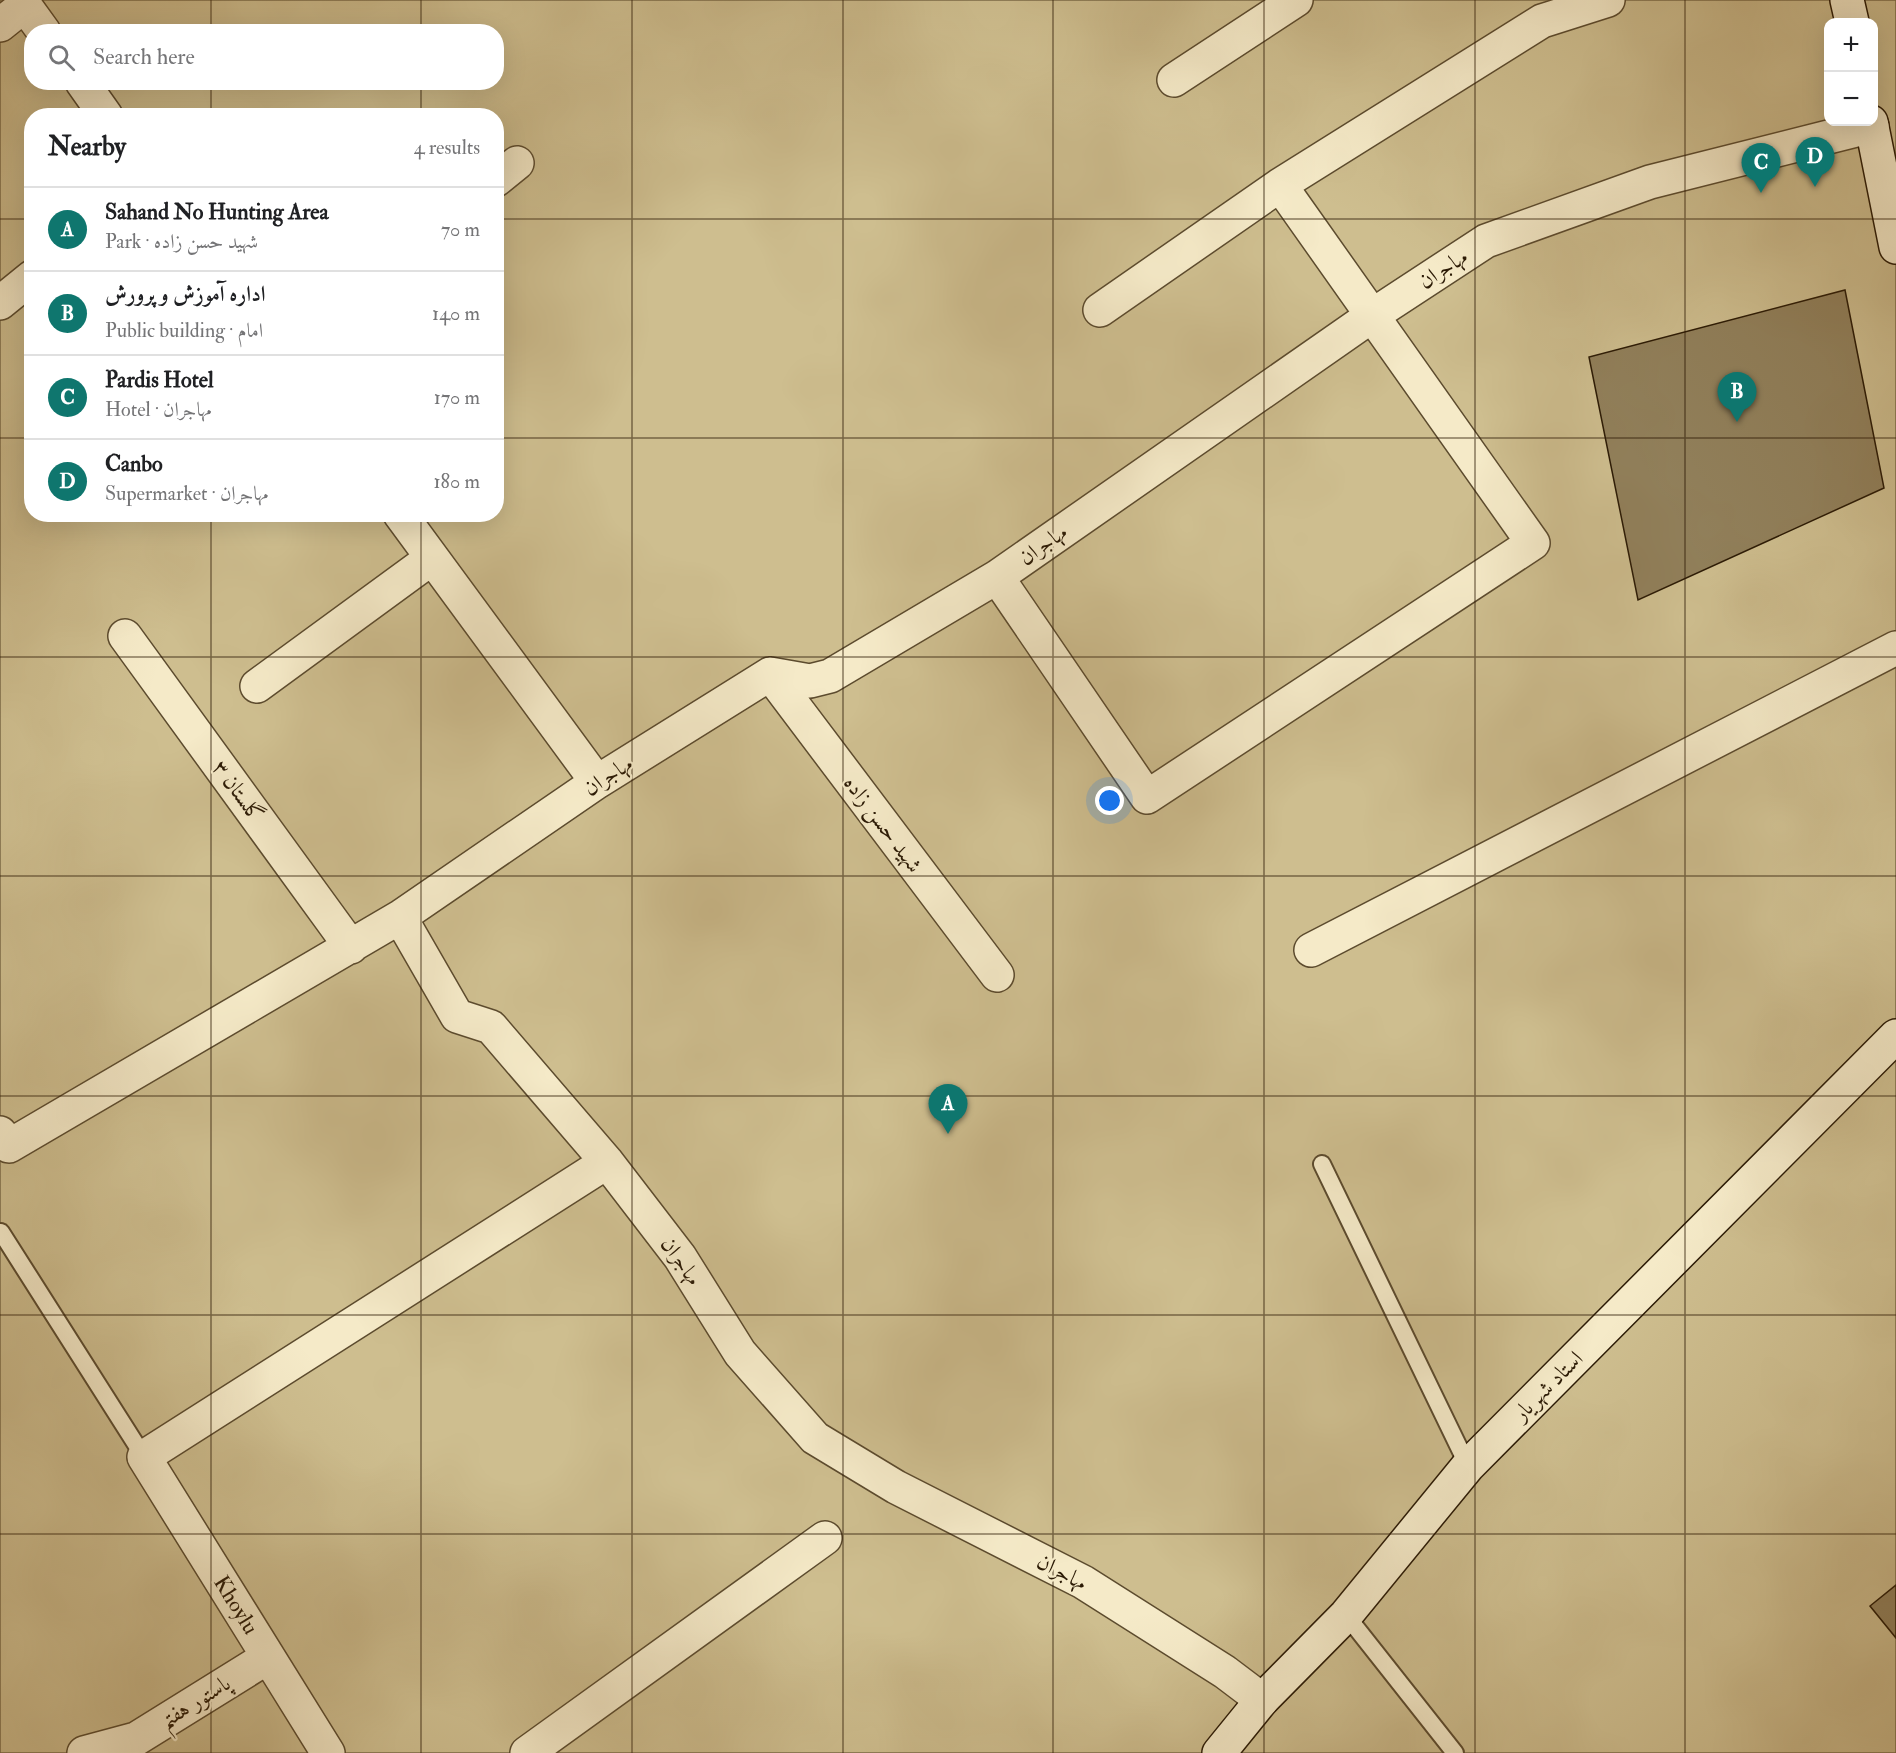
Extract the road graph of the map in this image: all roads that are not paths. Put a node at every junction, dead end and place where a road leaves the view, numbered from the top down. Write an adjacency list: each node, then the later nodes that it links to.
1 (1296, 0): 7 (street)
2 (1608, 0): 12 (street)
3 (1847, 0): 5 (street)
4 (15, 10): 6 (street)
5 (1850, 18)
6 (33, 24)
7 (1174, 80)
8 (88, 90): 9 (street)
9 (100, 108)
10 (1863, 126): 17 (street, مهاجران)
11 (1871, 126): 13 (street)
12 (1280, 185): 16 (street); 17 (street)
13 (1896, 247)
14 (24, 284): 15 (street)
15 (0, 303)
16 (1100, 310)
17 (1373, 315): 20 (street, مهاجران); 20 (street)
18 (406, 522): 19 (street)
19 (432, 558): 24 (street); 25 (street)
20 (997, 577): 23 (street, مهاجران)
21 (124, 636): 27 (street, گلستان ۳)
22 (1896, 648): 28 (street)
23 (770, 674): 25 (street, مهاجران); 29 (street, شهید حسن زاده)
24 (257, 686)
25 (597, 782): 26 (street, مهاجران)
26 (400, 917): 27 (street); 32 (street, مهاجران)
27 (351, 947): 31 (street)
28 (1311, 950)
29 (997, 975)
30 (1896, 1036): 36 (street, استاد شهریار)
31 (4, 1139)
32 (607, 1162): 35 (street); 40 (street, مهاجران)
33 (1322, 1164): 36 (lane)
34 (1, 1232): 35 (lane)
35 (144, 1457): 39 (street, Khoylu)
36 (1468, 1466): 38 (street, استاد شهریار)
37 (825, 1538): 43 (street)
38 (1346, 1615): 40 (street, استاد شهریار); 45 (lane)
39 (268, 1657): 41 (street, پاستور هفتم); 42 (street, Khoylu)
40 (1262, 1700): 44 (street, استاد شهریار)
41 (84, 1753)
42 (328, 1753)
43 (527, 1753)
44 (1219, 1753)
45 (1455, 1753)

